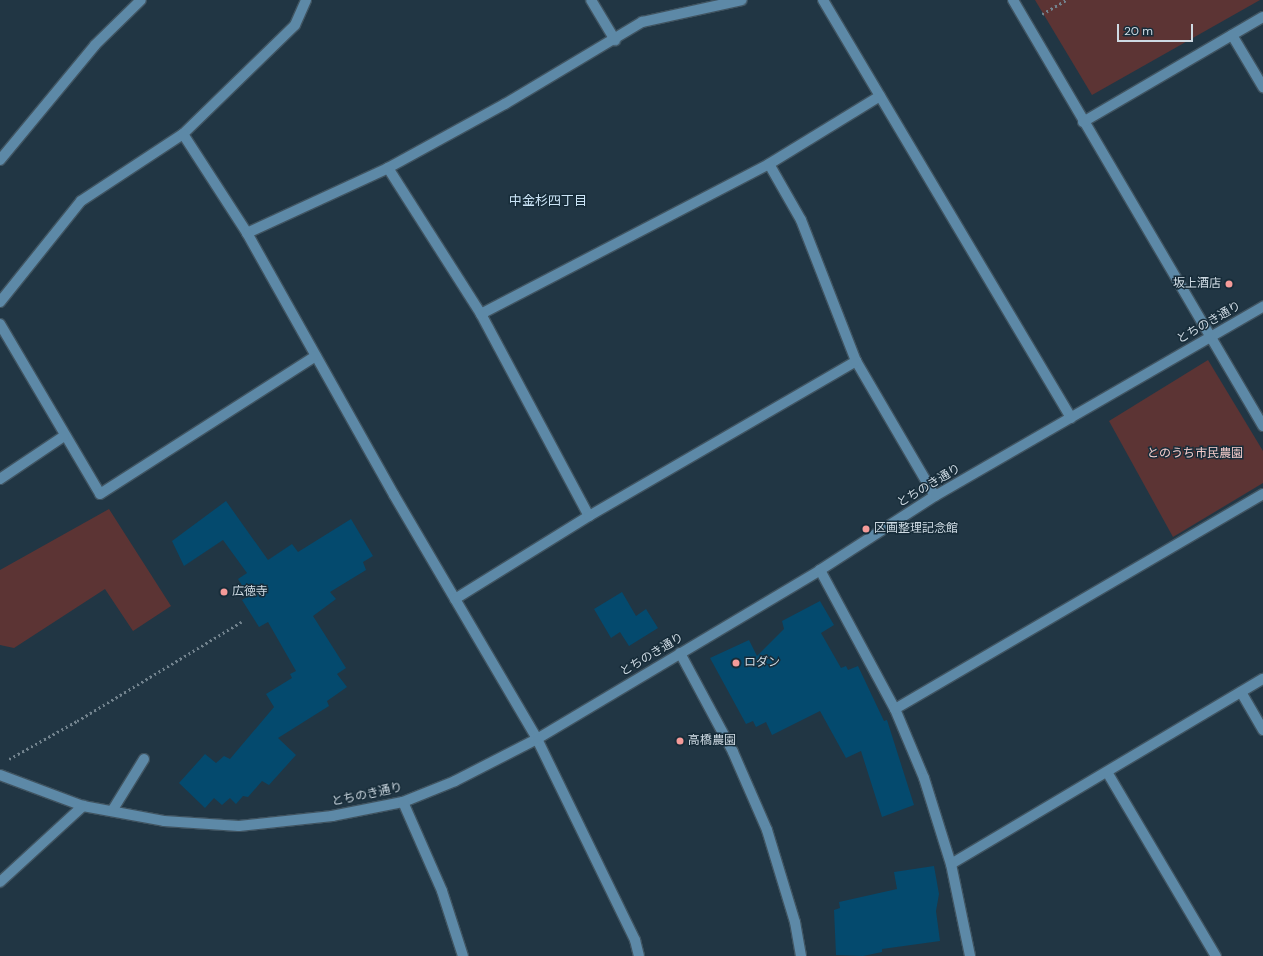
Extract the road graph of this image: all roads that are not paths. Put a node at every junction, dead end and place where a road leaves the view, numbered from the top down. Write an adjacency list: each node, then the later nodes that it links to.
1 (141, 0): 14 (street)
2 (306, 0): 13 (street)
3 (591, 0): 9 (street)
4 (742, 0): 9 (street)
5 (823, 0): 11 (street)
6 (1013, 0): 12 (street)
7 (1263, 17): 8 (street)
8 (1232, 35): 10 (street); 12 (street)
9 (615, 40): 16 (street)
10 (1263, 87)
11 (880, 96): 15 (street); 25 (street)
12 (1083, 122): 22 (street)
13 (183, 134): 17 (street); 18 (street)
14 (0, 160)
15 (769, 164): 20 (street); 24 (street)
16 (388, 168): 17 (street); 20 (street)
17 (247, 233): 23 (street)
18 (0, 302)
19 (1263, 307): 22 (street, とちのき通り)
20 (481, 314): 31 (street)
21 (0, 324): 27 (street)
22 (1211, 338): 25 (street, とちのき通り); 26 (street)
23 (316, 356): 27 (street); 33 (street)
24 (856, 361): 30 (street); 31 (street)
25 (1071, 418): 30 (street, とちのき通り)
26 (1263, 426)
27 (64, 436): 28 (street)
28 (0, 479)
29 (1263, 494): 37 (street)
30 (935, 496): 32 (street, とちのき通り)
31 (589, 516): 33 (street)
32 (820, 570): 34 (street, とちのき通り); 37 (street)
33 (455, 599): 39 (street)
34 (680, 654): 39 (street, とちのき通り); 50 (street)
35 (1263, 679): 36 (street)
36 (1240, 692): 38 (street); 41 (street)
37 (895, 709): 46 (street)
38 (1263, 730)
39 (537, 739): 43 (street, とちのき通り); 49 (street)
40 (144, 759): 45 (street)
41 (1107, 772): 46 (street); 52 (street)
42 (0, 775): 44 (street, とちのき通り)
43 (403, 802): 45 (street, とちのき通り); 48 (street)
44 (83, 806): 45 (street, とちのき通り); 47 (street)
45 (112, 811)
46 (951, 864): 51 (street)
47 (0, 882)
48 (462, 956)
49 (639, 956)
50 (801, 956)
51 (970, 956)
52 (1216, 956)

